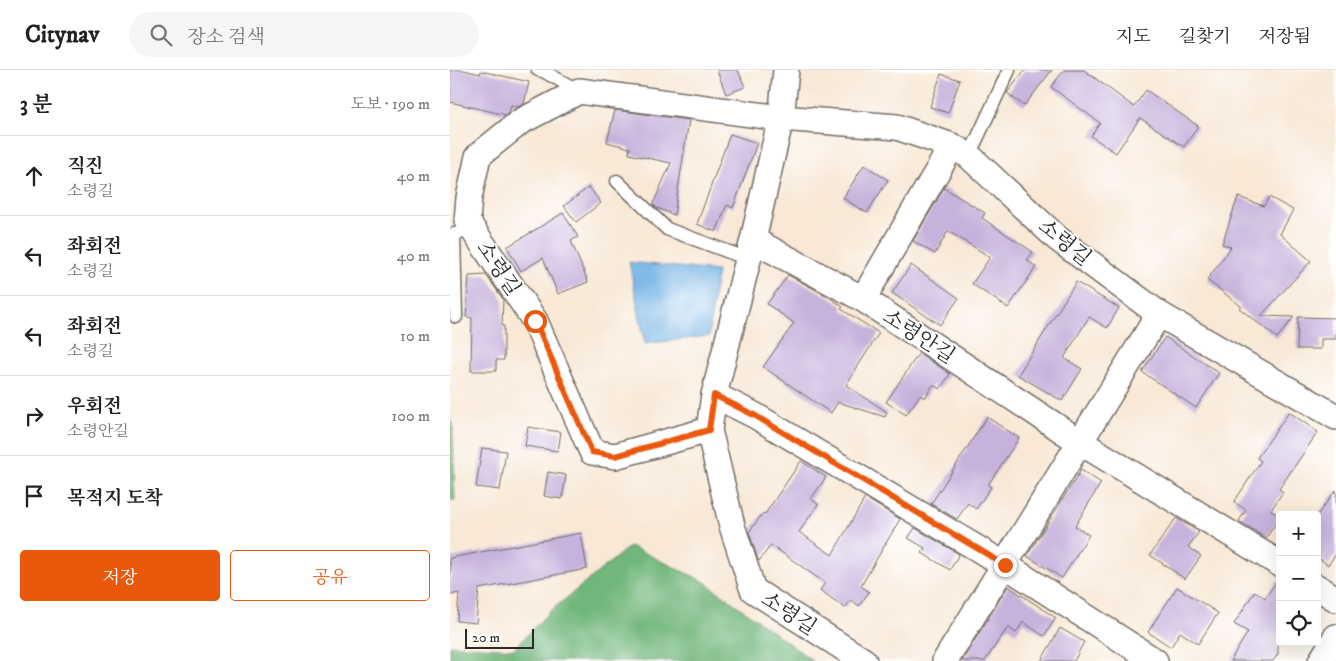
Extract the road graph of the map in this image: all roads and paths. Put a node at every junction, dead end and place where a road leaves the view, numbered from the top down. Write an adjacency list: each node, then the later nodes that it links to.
1 (538, 70): 4 (lane)
2 (786, 70): 5 (street)
3 (1009, 70): 6 (lane)
4 (579, 92): 5 (street, 소령길); 8 (street, 소령길)
5 (781, 118): 6 (street, 소령길); 9 (street, 소령길)
6 (961, 151): 10 (street); 11 (street, 소령길)
7 (617, 181): 9 (lane)
8 (473, 230): 12 (lane); 15 (street, 소령길)
9 (751, 249): 10 (street, 소령안길); 13 (street, 소령길)
10 (863, 299): 16 (street, 소령안길)
11 (1159, 314): 14 (street, 소령길); 16 (street)
12 (456, 317)
13 (714, 395): 15 (street, 소령길); 18 (street)
14 (1336, 417)
15 (709, 430): 22 (street, 소령길)
16 (1080, 442): 17 (street, 소령안길); 18 (street)
17 (1276, 562)
18 (1005, 565): 23 (street); 24 (street)
19 (1321, 590): 20 (street)
20 (1336, 599)
21 (1336, 637): 25 (street)
22 (864, 661)
23 (945, 661)
24 (1155, 661)
25 (1321, 661)

